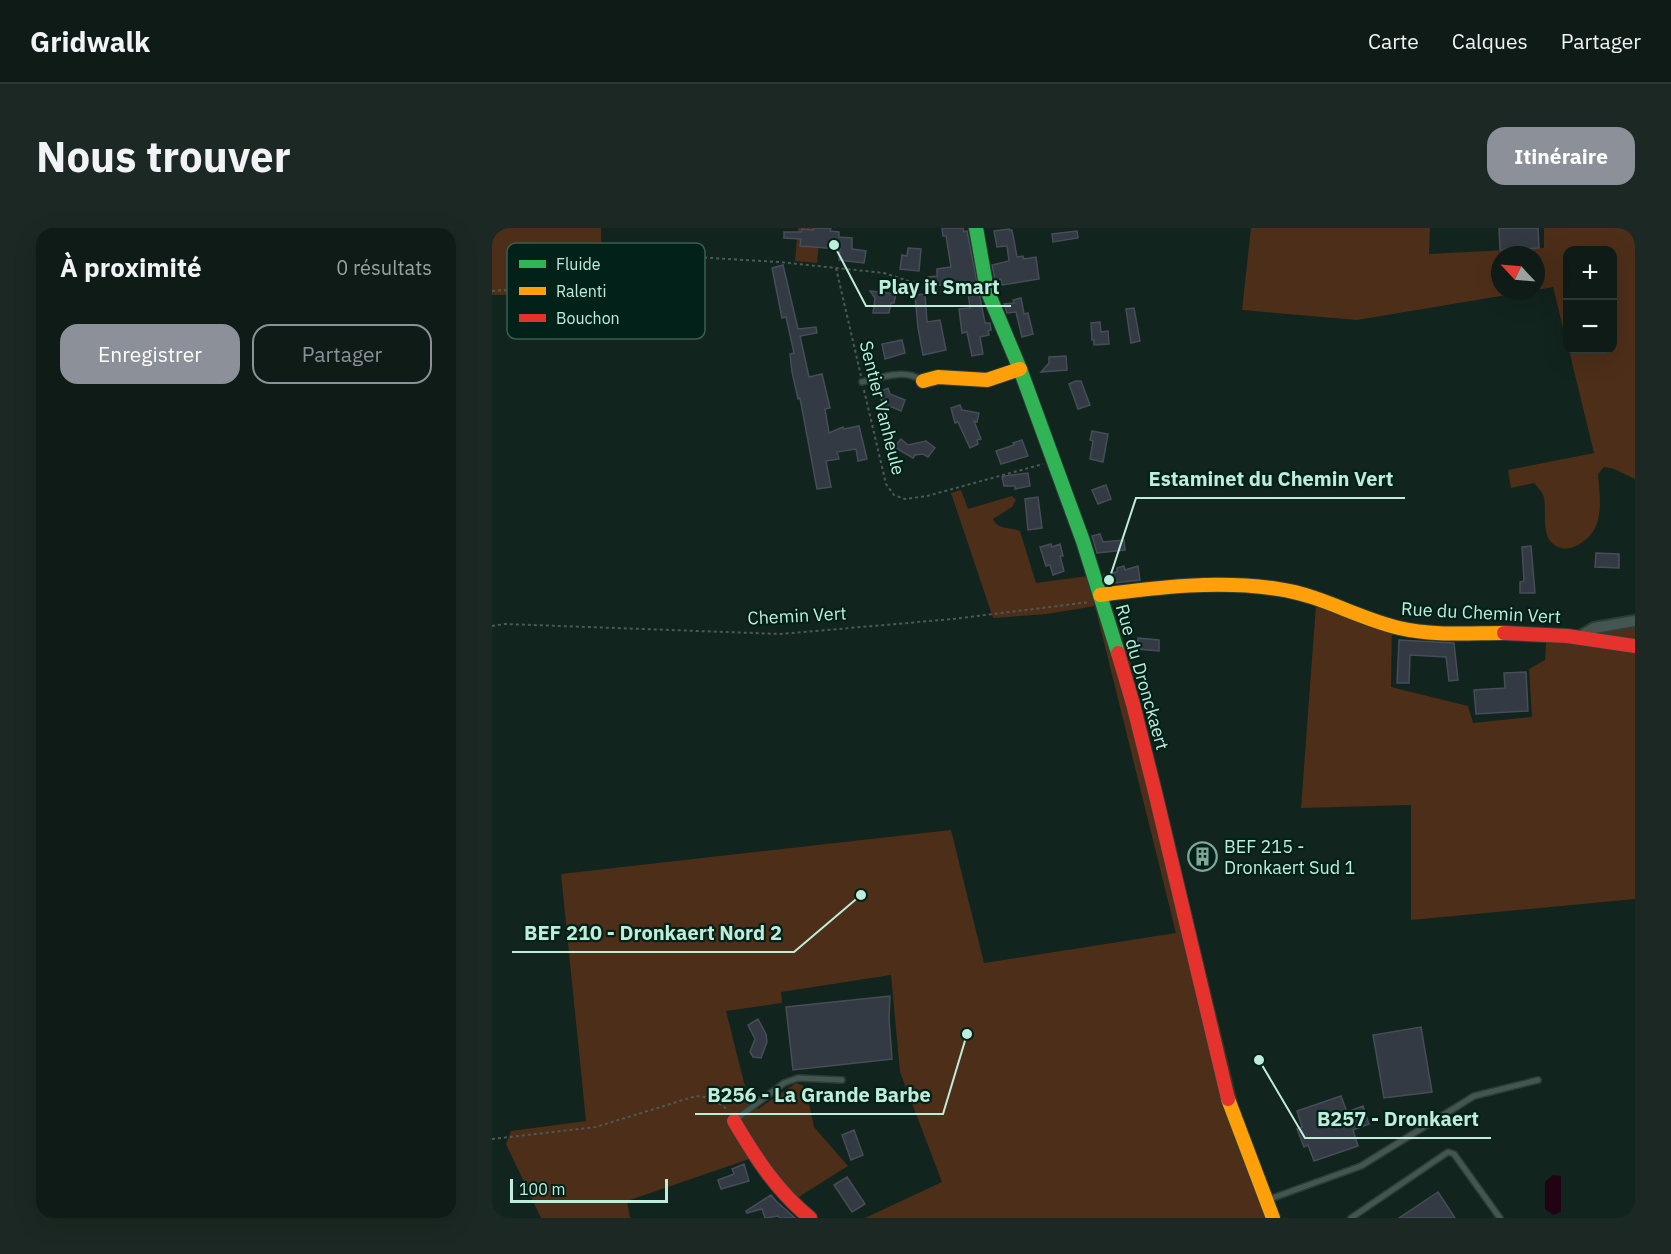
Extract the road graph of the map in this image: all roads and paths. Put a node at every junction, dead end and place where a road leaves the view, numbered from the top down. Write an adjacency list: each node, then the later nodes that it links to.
1 (976, 228): 6 (main road, Rue du Dronckaert)
2 (705, 258): 3 (path)
3 (836, 268): 6 (path); 9 (path, Sentier Vanheule)
4 (507, 290): 5 (path)
5 (492, 291)
6 (989, 295): 7 (main road, Rue du Dronckaert)
7 (1020, 369): 8 (main road); 10 (main road, Rue du Dronckaert)
8 (923, 381): 9 (lane)
9 (862, 382): 10 (path, Sentier Vanheule)
10 (1054, 461): 11 (main road, Rue du Dronckaert)
11 (1101, 597): 13 (path, Chemin Vert); 14 (main road, Rue du Chemin Vert); 17 (main road, Rue du Dronckaert)
12 (1635, 621): 14 (street, Rue du Chemin Vert)
13 (492, 626)
14 (1579, 638): 15 (main road, Rue du Chemin Vert)
15 (1635, 646)
16 (842, 1080): 20 (lane)
17 (1222, 1080): 22 (main road, Rue du Dronckaert); 24 (main road, Rue du Dronckaert)
18 (1538, 1080): 22 (lane)
19 (721, 1104): 21 (path)
20 (734, 1121): 23 (main road)
21 (492, 1139)
22 (1266, 1200): 25 (main road, Rue du Dronckaert)
23 (810, 1218)
24 (1264, 1218)
25 (1273, 1218)
26 (1351, 1218): 27 (lane)
27 (1500, 1218)

